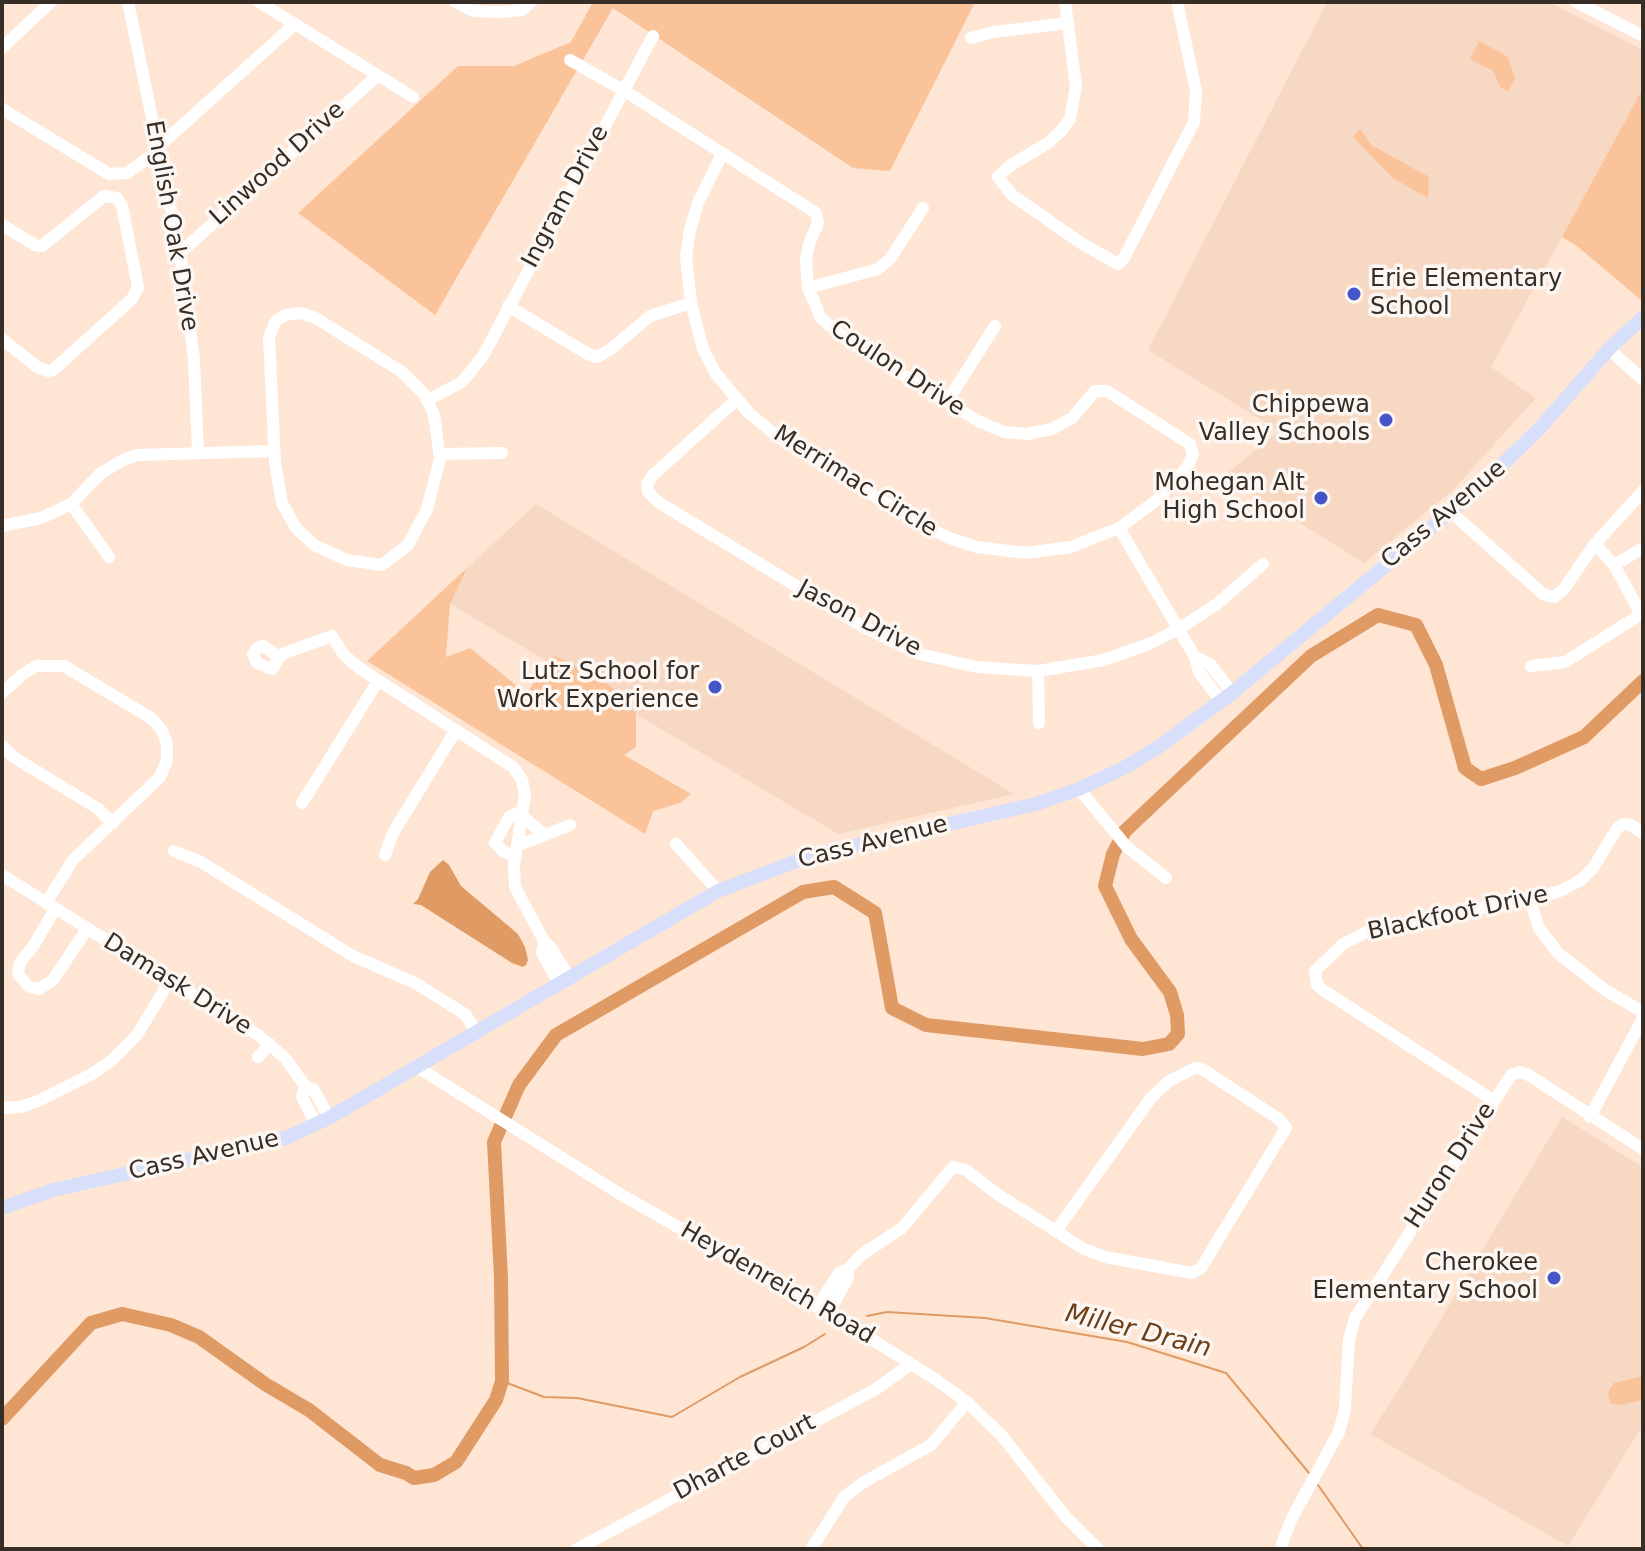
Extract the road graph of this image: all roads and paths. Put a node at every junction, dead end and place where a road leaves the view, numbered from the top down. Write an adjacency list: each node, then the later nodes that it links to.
1 (51, 2): 14 (street)
2 (128, 2): 20 (street, English Oak Drive)
3 (259, 2): 10 (street)
4 (455, 2): 5 (street)
5 (531, 2)
6 (1065, 2): 9 (street)
7 (1177, 2): 9 (street)
8 (1576, 2): 12 (street)
9 (1068, 23): 13 (street)
10 (295, 24): 16 (street); 20 (street)
11 (653, 36): 17 (street, Ingram Drive)
12 (1643, 36)
13 (971, 38)
14 (2, 48)
15 (570, 60): 17 (street, Coulon Drive)
16 (377, 76): 18 (street); 24 (street, Linwood Drive)
17 (623, 90): 21 (street, Coulon Drive); 27 (street, Ingram Drive)
18 (413, 97)
19 (2, 109): 20 (street)
20 (158, 150): 24 (street, English Oak Drive)
21 (722, 154): 25 (street, Coulon Drive); 26 (street, Merrimac Circle)
22 (923, 208): 25 (street)
23 (2, 225): 30 (street)
24 (180, 253): 38 (street, English Oak Drive)
25 (808, 288): 35 (street, Coulon Drive)
26 (691, 303): 27 (street); 34 (street, Merrimac Circle)
27 (508, 306): 33 (street, Ingram Drive)
28 (1643, 317): 31 (main road, Cass Avenue)
29 (995, 326): 35 (street)
30 (2, 339)
31 (1609, 349): 32 (street); 43 (main road, Cass Avenue)
32 (1643, 380)
33 (428, 400): 37 (street); 40 (street)
34 (736, 400): 45 (street, Merrimac Circle); 55 (street, Jason Drive)
35 (947, 402): 36 (street, Coulon Drive)
36 (1192, 448): 45 (street, Merrimac Circle)
37 (274, 451): 38 (street); 40 (street)
38 (198, 452): 42 (street)
39 (502, 453): 40 (street)
40 (440, 454)
41 (1643, 491): 46 (street)
42 (71, 504): 44 (street); 48 (street)
43 (1451, 512): 46 (street); 58 (main road, Cass Avenue)
44 (2, 526)
45 (1119, 528): 52 (street)
46 (1595, 544): 50 (street)
47 (1643, 548): 50 (street)
48 (109, 557)
49 (1263, 564): 52 (street, Jason Drive)
50 (1614, 565): 51 (street)
51 (1642, 614): 54 (street)
52 (1177, 630): 55 (street, Jason Drive); 58 (street)
53 (279, 657): 56 (street)
54 (1531, 666)
55 (1038, 671): 59 (street)
56 (378, 681): 60 (street); 63 (street)
57 (2, 693): 65 (street)
58 (1226, 697): 62 (main road, Cass Avenue)
59 (1039, 723)
60 (456, 730): 64 (street); 72 (street)
61 (2, 746): 65 (street)
62 (1079, 789): 74 (street); 75 (main road, Cass Avenue)
63 (302, 803)
64 (522, 813): 68 (street); 71 (street); 71 (street)
65 (113, 823): 77 (street)
66 (570, 825): 68 (street)
67 (1643, 833): 76 (street, Blackfoot Drive)
68 (545, 835): 71 (street)
69 (676, 844): 75 (street)
70 (174, 851): 83 (street)
71 (516, 851): 80 (street)
72 (385, 855)
73 (2, 875): 77 (street, Damask Drive)
74 (1166, 878)
75 (718, 891): 80 (main road, Cass Avenue)
76 (1530, 900): 81 (street); 87 (street, Blackfoot Drive)
77 (50, 906): 78 (street, Damask Drive); 78 (street)
78 (87, 929): 79 (street, Damask Drive)
79 (170, 980): 84 (street, Damask Drive); 88 (street)
80 (564, 980): 83 (main road, Cass Avenue)
81 (1643, 1012)
82 (1643, 1018): 89 (street)
83 (476, 1031): 86 (main road, Cass Avenue)
84 (270, 1044): 85 (street); 90 (street, Damask Drive)
85 (258, 1057)
86 (417, 1067): 90 (main road, Cass Avenue); 94 (street, Heydenreich Road)
87 (1493, 1100): 89 (street, Huron Drive); 97 (street, Huron Drive)
88 (2, 1108)
89 (1590, 1117): 91 (street)
90 (322, 1121): 92 (main road, Cass Avenue)
91 (1643, 1149)
92 (2, 1208)
93 (1056, 1231): 93 (street); 94 (street)
94 (822, 1310): 95 (street, Heydenreich Road)
95 (911, 1364): 96 (street, Heydenreich Road); 98 (street, Dharte Court)
96 (967, 1402): 99 (street); 100 (street, Heydenreich Road)
97 (1279, 1547)
98 (577, 1549)
99 (811, 1549)
100 (1098, 1549)

